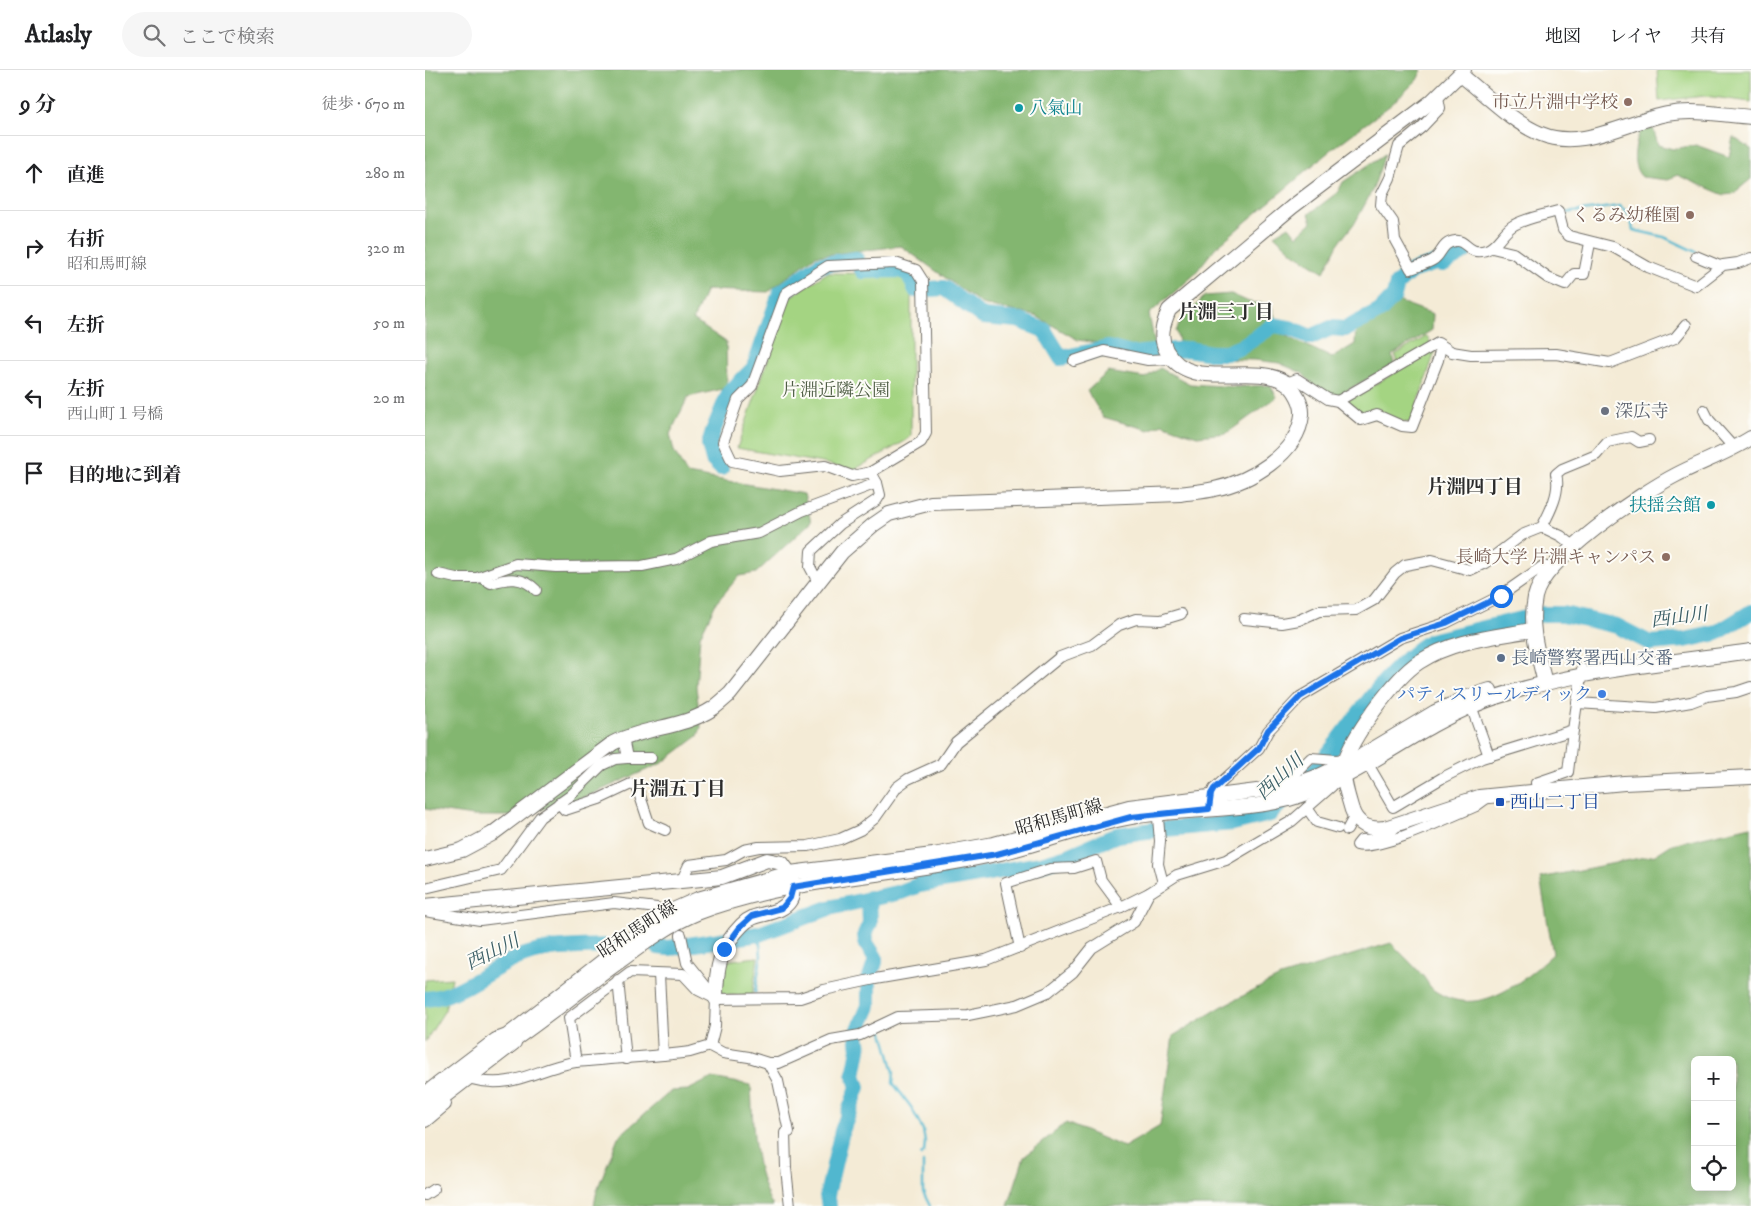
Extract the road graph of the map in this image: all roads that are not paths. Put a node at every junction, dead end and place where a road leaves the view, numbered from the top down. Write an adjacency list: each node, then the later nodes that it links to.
1 (1462, 72): 2 (street); 3 (street)
2 (1438, 97): 5 (street); 13 (street)
3 (1751, 117)
4 (1590, 243): 5 (street); 5 (street); 9 (street)
5 (1492, 248)
6 (1696, 256): 9 (street)
7 (1751, 258): 8 (street)
8 (1738, 263): 9 (street); 10 (street)
9 (1720, 266)
10 (1751, 268)
11 (1686, 325): 12 (street)
12 (1441, 346): 16 (street); 16 (street)
13 (1171, 359): 14 (street); 15 (street)
14 (1074, 362)
15 (1287, 383): 16 (street); 28 (street)
16 (1338, 401)
17 (1705, 410): 20 (street)
18 (1751, 438): 20 (street)
19 (1649, 440): 23 (street)
20 (1734, 448): 24 (street)
21 (871, 472): 21 (street); 22 (street)
22 (877, 483): 27 (street); 28 (street)
23 (1543, 527): 24 (street); 31 (street)
24 (1575, 547): 25 (street)
25 (1551, 568): 32 (street); 52 (street)
26 (438, 574): 27 (street)
27 (481, 577): 29 (street)
28 (818, 582): 41 (street)
29 (537, 590)
30 (1181, 614): 61 (street)
31 (1245, 619)
32 (1532, 630): 36 (street); 46 (street)
33 (1751, 642): 35 (street, 昭和馬町線)
34 (1751, 651): 35 (street, 昭和馬町線)
35 (1582, 673): 36 (street, 昭和馬町線); 39 (street)
36 (1544, 678): 38 (street, 昭和馬町線)
37 (1751, 687): 39 (street)
38 (1469, 702): 42 (street); 45 (street, 昭和馬町線)
39 (1577, 703): 40 (street)
40 (1573, 730): 42 (street); 48 (street)
41 (623, 738): 43 (street); 59 (street)
42 (1489, 756): 45 (street)
43 (627, 758): 44 (street); 53 (street)
44 (651, 758)
45 (1365, 759): 46 (street, 昭和馬町線)
46 (1341, 765): 49 (street, 昭和馬町線); 49 (street); 50 (street, 昭和馬町線); 54 (street); 56 (street)
47 (1751, 777): 51 (street)
48 (1536, 783)
49 (1289, 787): 50 (street, 昭和馬町線)
50 (1273, 796): 52 (street, 昭和馬町線)
51 (1490, 796): 57 (street); 57 (street)
52 (1209, 803): 55 (street, 昭和馬町線)
53 (559, 804): 58 (street); 64 (street)
54 (1307, 808): 56 (street); 62 (street)
55 (1157, 813): 60 (street, 昭和馬町線); 62 (street); 63 (street, 昭和馬町線)
56 (1354, 817): 57 (street)
57 (1400, 824)
58 (665, 830)
59 (425, 859)
60 (790, 873): 61 (street); 63 (street); 75 (street, 昭和馬町線)
61 (681, 882): 66 (street)
62 (1163, 883): 65 (street)
63 (793, 887): 74 (street); 75 (street, 昭和馬町線)
64 (425, 888)
65 (1149, 893): 67 (street); 80 (street)
66 (425, 906)
67 (1121, 907): 71 (street); 71 (street)
68 (657, 908): 69 (street)
69 (425, 911)
70 (681, 935): 74 (street)
71 (1019, 948): 74 (street)
72 (659, 974): 73 (street); 74 (street); 77 (street)
73 (618, 980): 78 (street); 79 (street)
74 (716, 998): 76 (street)
75 (509, 1038): 81 (street, 昭和馬町線); 82 (street, 昭和馬町線); 83 (highway); 84 (highway)
76 (710, 1046): 77 (street); 80 (street)
77 (663, 1055): 78 (street)
78 (626, 1059): 79 (street)
79 (575, 1062): 81 (street)
80 (768, 1063): 86 (street)
81 (478, 1081): 85 (street, 昭和馬町線)
82 (425, 1094)
83 (425, 1102)
84 (425, 1108)
85 (425, 1120)
86 (790, 1206)

